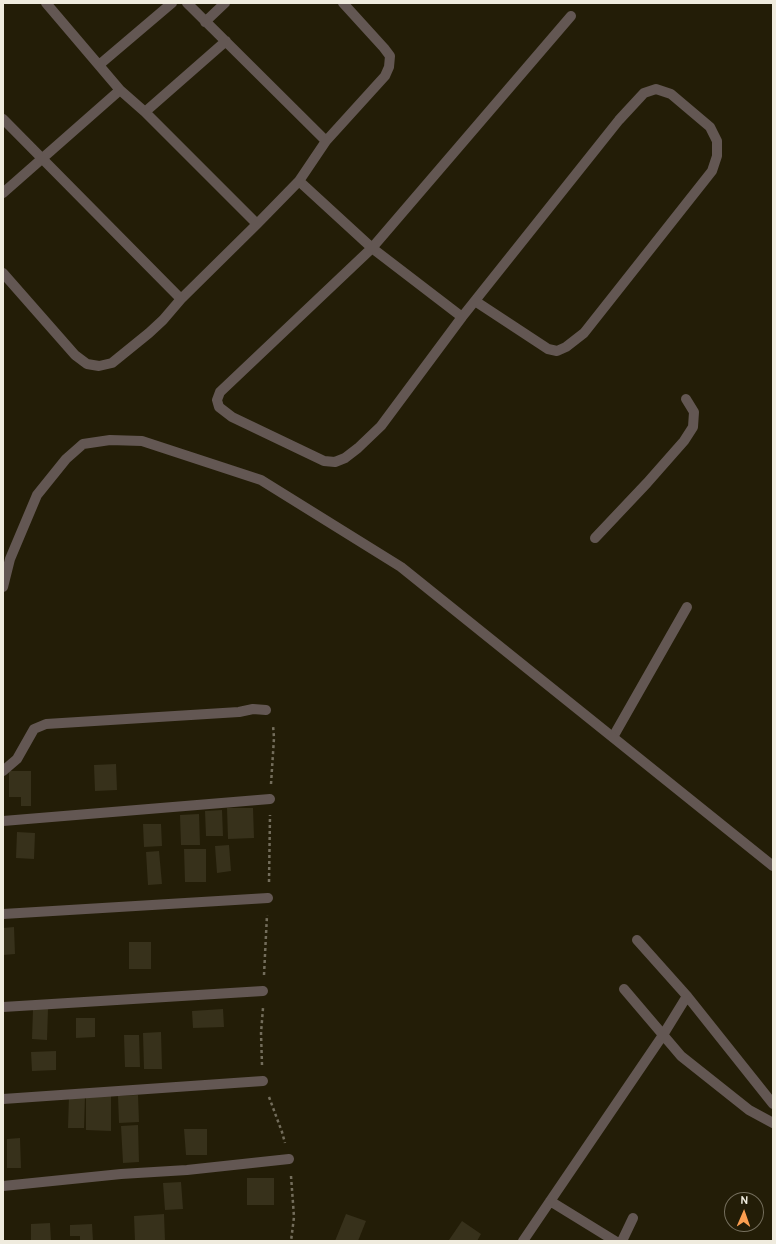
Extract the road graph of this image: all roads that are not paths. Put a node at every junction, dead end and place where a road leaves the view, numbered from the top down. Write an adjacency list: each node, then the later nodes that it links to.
1 (46, 3): 9 (street)
2 (172, 3): 9 (street)
3 (187, 3): 7 (street)
4 (225, 3): 7 (street)
5 (343, 3): 13 (street)
6 (571, 16): 18 (street)
7 (205, 22): 8 (street)
8 (226, 41): 11 (street); 13 (street)
9 (99, 65): 10 (street)
10 (120, 90): 11 (street); 14 (street)
11 (145, 112): 17 (street)
12 (3, 119): 14 (street)
13 (326, 141): 15 (street)
14 (41, 159): 16 (street); 20 (street)
15 (299, 182): 17 (street); 18 (street)
16 (3, 193)
17 (257, 224): 20 (street)
18 (372, 248): 22 (street); 22 (street)
19 (3, 273): 20 (street)
20 (181, 299)
21 (475, 301): 21 (street); 22 (street)
22 (462, 317)
23 (686, 399): 24 (street)
24 (595, 538)
25 (3, 586): 28 (street)
26 (687, 607): 28 (street)
27 (266, 710): 29 (street)
28 (613, 737): 32 (street)
29 (3, 771)
30 (270, 799): 31 (street)
31 (3, 822)
32 (773, 866)
33 (268, 898): 34 (street)
34 (3, 914)
35 (637, 940): 38 (street)
36 (624, 989): 40 (street)
37 (263, 991): 39 (street)
38 (686, 996): 40 (street); 43 (street)
39 (3, 1007)
40 (663, 1035): 44 (street); 47 (street)
41 (263, 1081): 42 (street)
42 (3, 1099)
43 (773, 1104)
44 (773, 1123)
45 (289, 1159): 46 (street)
46 (3, 1186)
47 (550, 1201): 49 (street); 50 (street)
48 (633, 1218): 51 (street)
49 (523, 1241)
50 (615, 1241)
51 (622, 1241)

